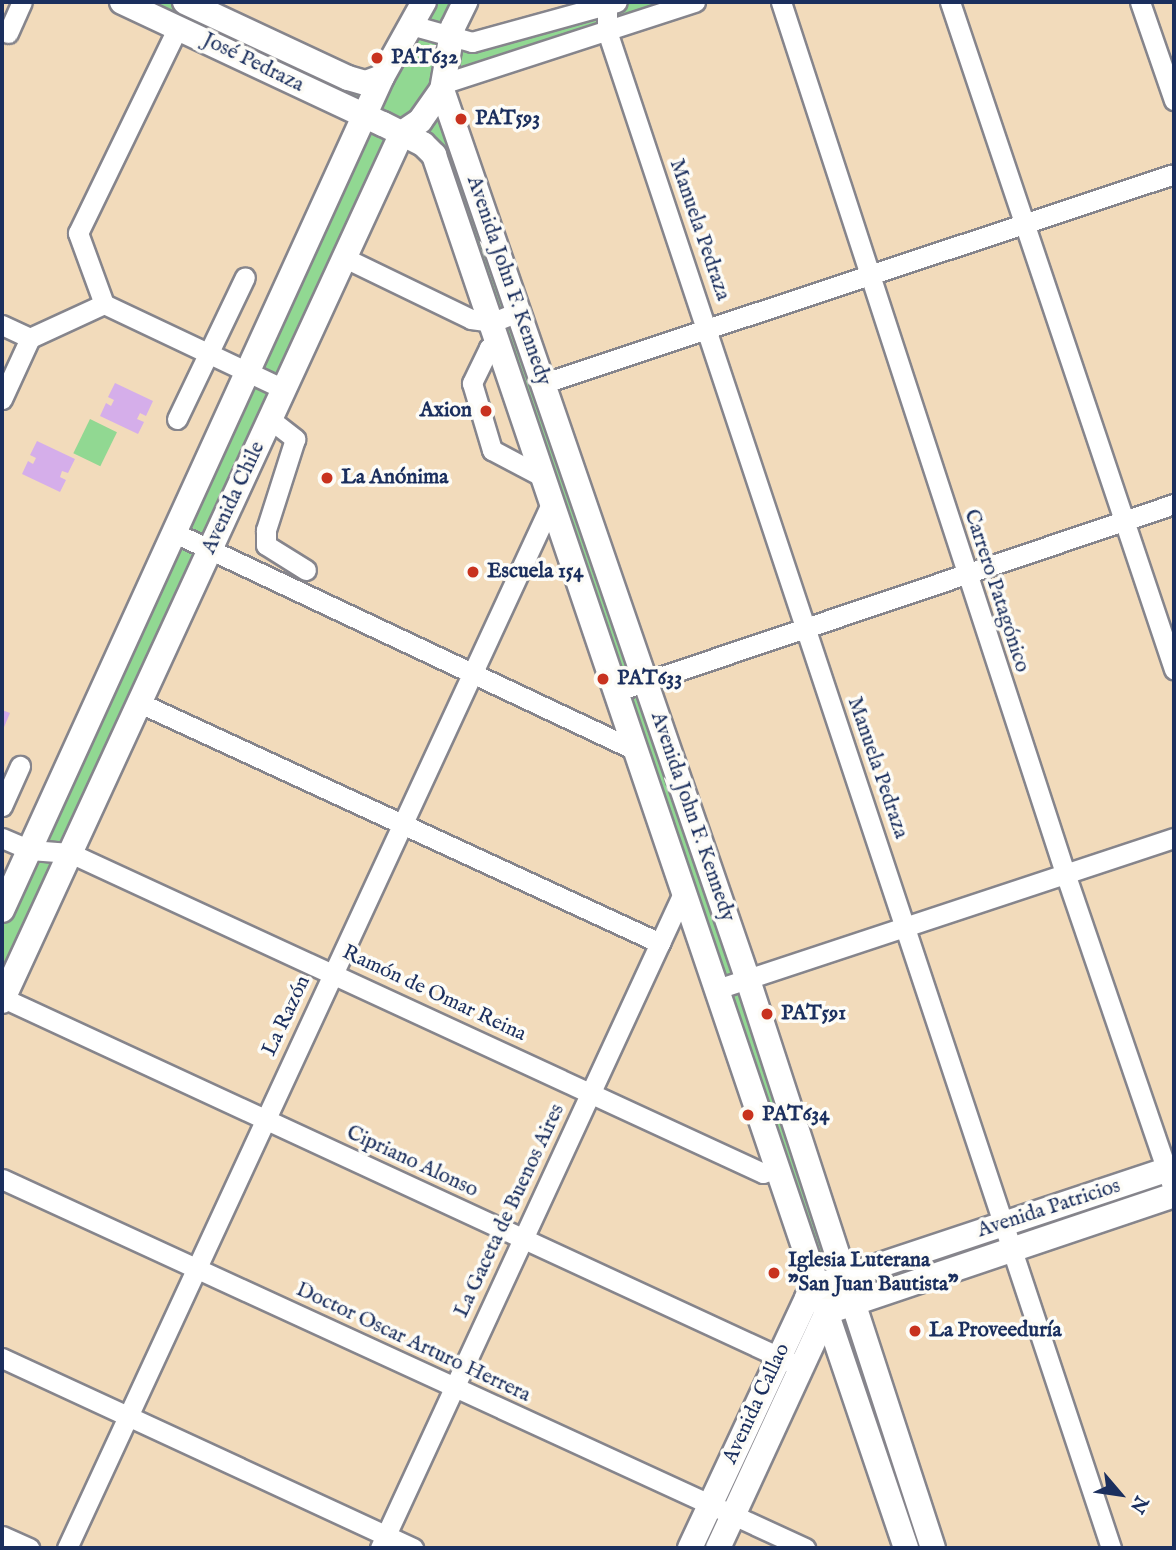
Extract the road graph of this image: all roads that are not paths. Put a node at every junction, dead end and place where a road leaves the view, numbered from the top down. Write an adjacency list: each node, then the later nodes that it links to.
1 (22, 2): 14 (street)
2 (122, 2): 12 (main road, José Pedraza)
3 (185, 2): 16 (main road, José Pedraza)
4 (424, 2): 11 (main road, Avenida Chile)
5 (465, 2): 15 (main road)
6 (695, 2): 13 (street)
7 (781, 2): 23 (street, Carrero Patagónico)
8 (950, 2): 21 (street)
9 (1140, 2): 18 (street)
10 (611, 3): 13 (street, Manuela Pedraza); 15 (street)
11 (411, 24): 15 (street); 16 (main road, Avenida Chile)
12 (178, 27): 19 (main road, José Pedraza); 25 (street)
13 (607, 31): 17 (street); 28 (street, Manuela Pedraza)
14 (8, 33)
15 (450, 38): 17 (main road)
16 (382, 77): 19 (main road, Avenida Chile)
17 (444, 87): 19 (main road, Avenida Chile); 26 (main road, Avenida John F. Kennedy)
18 (1174, 100)
19 (384, 125): 22 (main road, Avenida Chile); 29 (main road, Avenida John F. Kennedy); 32 (main road, Avenida Chile)
20 (1174, 174): 21 (street)
21 (1024, 223): 23 (street); 41 (street)
22 (345, 258): 29 (street); 34 (main road, Avenida Chile)
23 (870, 275): 28 (street); 45 (street, Carrero Patagónico)
24 (245, 277): 31 (street)
25 (104, 304): 30 (street); 31 (street)
26 (518, 312): 29 (street); 33 (main road, Avenida John F. Kennedy)
27 (2, 325): 30 (street)
28 (708, 328): 33 (street); 46 (street, Manuela Pedraza)
29 (496, 332): 38 (main road, Avenida John F. Kennedy); 38 (street)
30 (30, 338): 35 (street)
31 (209, 351): 32 (street); 36 (street)
32 (250, 371): 34 (street); 42 (main road, Avenida Chile)
33 (544, 383): 49 (main road, Avenida John F. Kennedy)
34 (285, 389): 37 (main road, Avenida Chile)
35 (2, 399)
36 (177, 419)
37 (271, 419): 43 (main road, Avenida Chile); 44 (street)
38 (542, 477): 39 (main road, Avenida John F. Kennedy)
39 (551, 504): 48 (street, La Razón); 50 (main road, Avenida John F. Kennedy)
40 (1174, 504): 41 (street)
41 (1124, 521): 45 (street); 47 (street)
42 (175, 533): 43 (street); 58 (main road, Avenida Chile)
43 (211, 549): 48 (street); 51 (main road, Avenida Chile)
44 (306, 570)
45 (967, 574): 46 (street); 60 (street, Carrero Patagónico)
46 (805, 628): 49 (street); 63 (street, Manuela Pedraza)
47 (1174, 669)
48 (470, 672): 52 (street); 55 (street, La Razón)
49 (646, 682): 50 (street); 66 (main road, Avenida John F. Kennedy)
50 (615, 692): 52 (main road, Avenida John F. Kennedy)
51 (139, 703): 55 (street); 59 (main road, Avenida Chile)
52 (633, 749): 61 (main road, Avenida John F. Kennedy)
53 (20, 766): 54 (street)
54 (2, 806)
55 (399, 824): 64 (street); 65 (street, La Razón)
56 (2, 838): 58 (street)
57 (1174, 838): 60 (street)
58 (30, 850): 59 (street); 62 (main road, Avenida Chile)
59 (70, 853): 65 (street, Ramón de Omar Reina); 68 (main road, Avenida Chile)
60 (1065, 873): 63 (street); 73 (street, Carrero Patagónico)
61 (683, 893): 64 (street, La Gaceta de Buenos Aires); 67 (main road, Avenida John F. Kennedy)
62 (2, 910)
63 (907, 926): 66 (street); 74 (street, Manuela Pedraza)
64 (660, 943): 69 (street, La Gaceta de Buenos Aires)
65 (332, 972): 69 (street, Ramón de Omar Reina); 70 (street, La Razón)
66 (748, 979): 67 (street); 78 (main road, Avenida John F. Kennedy)
67 (717, 989): 71 (main road, Avenida John F. Kennedy)
68 (2, 999): 70 (street, Cipriano Alonso)
69 (590, 1091): 71 (street, Ramón de Omar Reina); 75 (street, La Gaceta de Buenos Aires)
70 (265, 1119): 75 (street, Cipriano Alonso); 77 (street, La Razón)
71 (777, 1167): 79 (main road, Avenida John F. Kennedy)
72 (2, 1179): 77 (street, Doctor Oscar Arturo Herrera)
73 (1172, 1181): 74 (main road, Avenida Patricios); 76 (main road, Avenida Patricios)
74 (1004, 1224): 76 (street, Manuela Pedraza); 78 (main road, Avenida Patricios)
75 (523, 1238): 82 (street, Cipriano Alonso); 85 (street, La Gaceta de Buenos Aires)
76 (1012, 1250): 80 (main road, Avenida Patricios); 99 (street, Manuela Pedraza)
77 (195, 1268): 85 (street, Doctor Oscar Arturo Herrera); 86 (street, La Razón)
78 (843, 1278): 79 (main road); 80 (main road, Avenida John F. Kennedy)
79 (817, 1286): 81 (main road, Avenida John F. Kennedy); 82 (main road, Avenida Callao)
80 (852, 1304): 81 (main road); 98 (main road, Avenida John F. Kennedy)
81 (827, 1312): 84 (main road, Avenida Callao); 97 (main road, Avenida John F. Kennedy)
82 (779, 1357): 84 (street, Cipriano Alonso); 87 (main road, Avenida Callao)
83 (2, 1359): 86 (street)
84 (803, 1368): 88 (main road, Avenida Callao)
85 (454, 1387): 87 (street, Doctor Oscar Arturo Herrera); 90 (street, La Gaceta de Buenos Aires)
86 (128, 1417): 90 (street); 92 (street, La Razón)
87 (710, 1504): 88 (street, Doctor Oscar Arturo Herrera); 94 (main road, Avenida Callao)
88 (734, 1515): 95 (main road, Avenida Callao); 96 (street, Doctor Oscar Arturo Herrera)
89 (2, 1535): 91 (street)
90 (383, 1542): 93 (street)
91 (29, 1548)
92 (67, 1548)
93 (413, 1548)
94 (690, 1548)
95 (718, 1548)
96 (805, 1548)
97 (906, 1548)
98 (933, 1548)
99 (1111, 1548)

